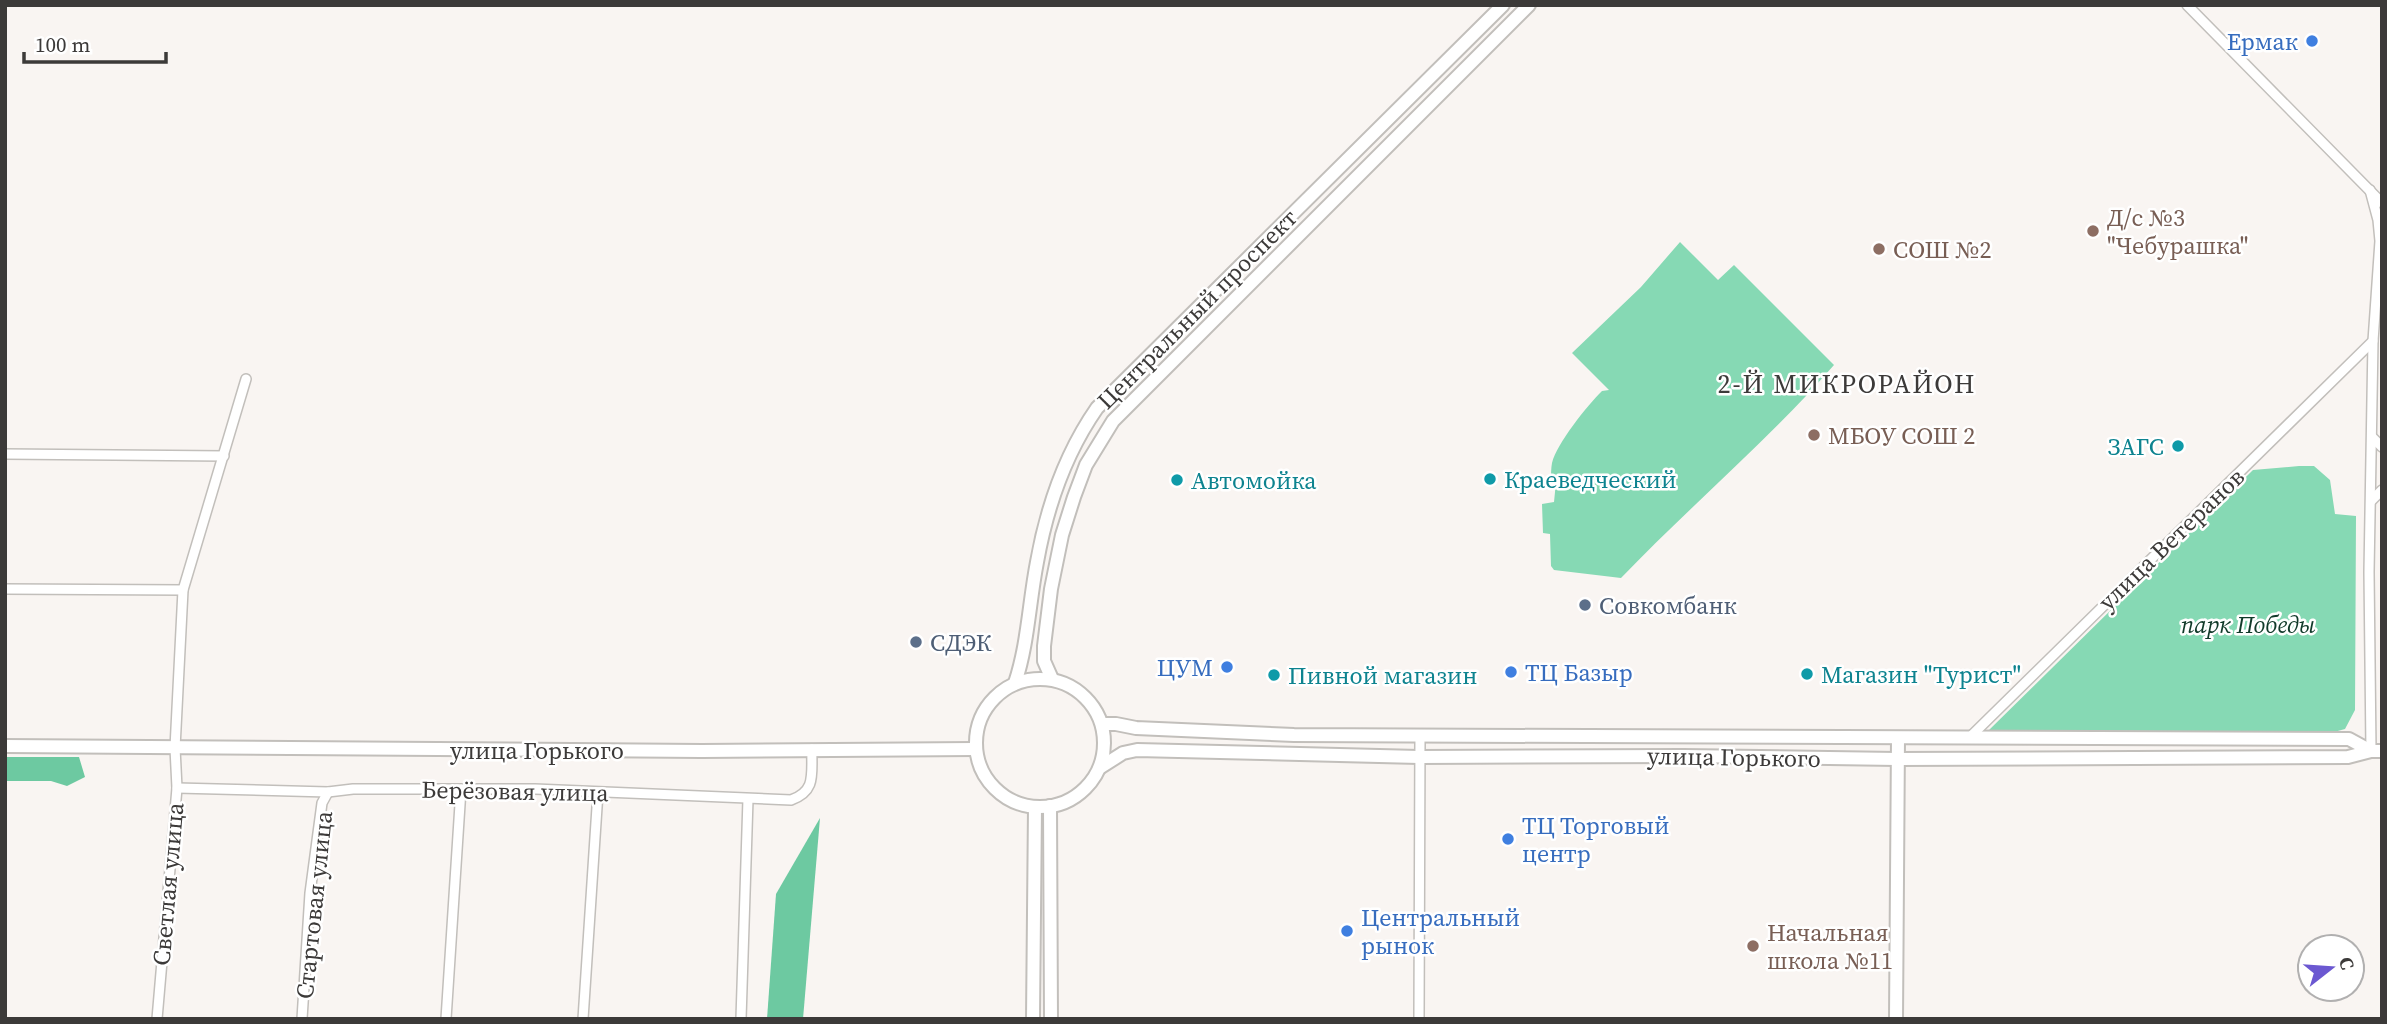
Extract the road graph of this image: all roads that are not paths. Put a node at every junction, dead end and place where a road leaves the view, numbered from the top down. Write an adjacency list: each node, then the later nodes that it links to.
1 (1503, 5): 4 (main road, Центральный проспект)
2 (1529, 5): 5 (main road, Центральный проспект)
3 (2187, 5): 6 (street)
4 (1378, 130): 5 (main road); 15 (main road, Центральный проспект)
5 (1392, 144): 16 (main road, Центральный проспект)
6 (2370, 190): 7 (street); 8 (street)
7 (2382, 202)
8 (2381, 240): 9 (street)
9 (2373, 341): 11 (street); 26 (street, улица Ветеранов)
10 (246, 379): 14 (street, Светлая улица)
11 (2372, 437): 12 (street); 18 (street)
12 (2382, 447)
13 (5, 454): 14 (street)
14 (223, 456): 20 (street, Светлая улица)
15 (1068, 457): 16 (main road); 22 (main road, Центральный проспект)
16 (1086, 466): 21 (main road, Центральный проспект)
17 (2382, 490): 18 (street)
18 (2371, 501): 31 (street)
19 (5, 589): 20 (street)
20 (183, 590): 28 (street, Светлая улица)
21 (1052, 679): 22 (main road); 23 (main road)
22 (1015, 683): 30 (main road)
23 (1102, 724): 24 (main road, улица Горького); 34 (main road)
24 (1420, 735): 25 (main road, улица Горького); 32 (street)
25 (1898, 738): 26 (main road, улица Горького); 33 (main road)
26 (1969, 738): 31 (main road, улица Горького)
27 (5, 746): 28 (main road, улица Горького)
28 (175, 748): 29 (main road, улица Горького); 35 (street, Светлая улица)
29 (812, 749): 30 (main road, улица Горького); 39 (street, Берёзовая улица)
30 (975, 749): 41 (main road)
31 (2376, 751): 33 (main road, улица Горького)
32 (1419, 757): 33 (main road, улица Горького); 34 (main road, улица Горького); 49 (street)
33 (1897, 759): 50 (main road)
34 (1101, 767): 40 (main road)
35 (177, 788): 37 (street, Берёзовая улица); 42 (street, Светлая улица)
36 (461, 789): 37 (street, Берёзовая улица); 38 (street, Берёзовая улица); 44 (street)
37 (328, 792): 43 (street, Стартовая улица)
38 (598, 792): 39 (street, Берёзовая улица); 45 (street)
39 (748, 799): 46 (street)
40 (1051, 806): 41 (main road); 48 (main road)
41 (1035, 807): 47 (main road)
42 (157, 1019)
43 (302, 1019)
44 (446, 1019)
45 (583, 1019)
46 (741, 1019)
47 (1033, 1019)
48 (1051, 1019)
49 (1419, 1019)
50 (1896, 1019)

